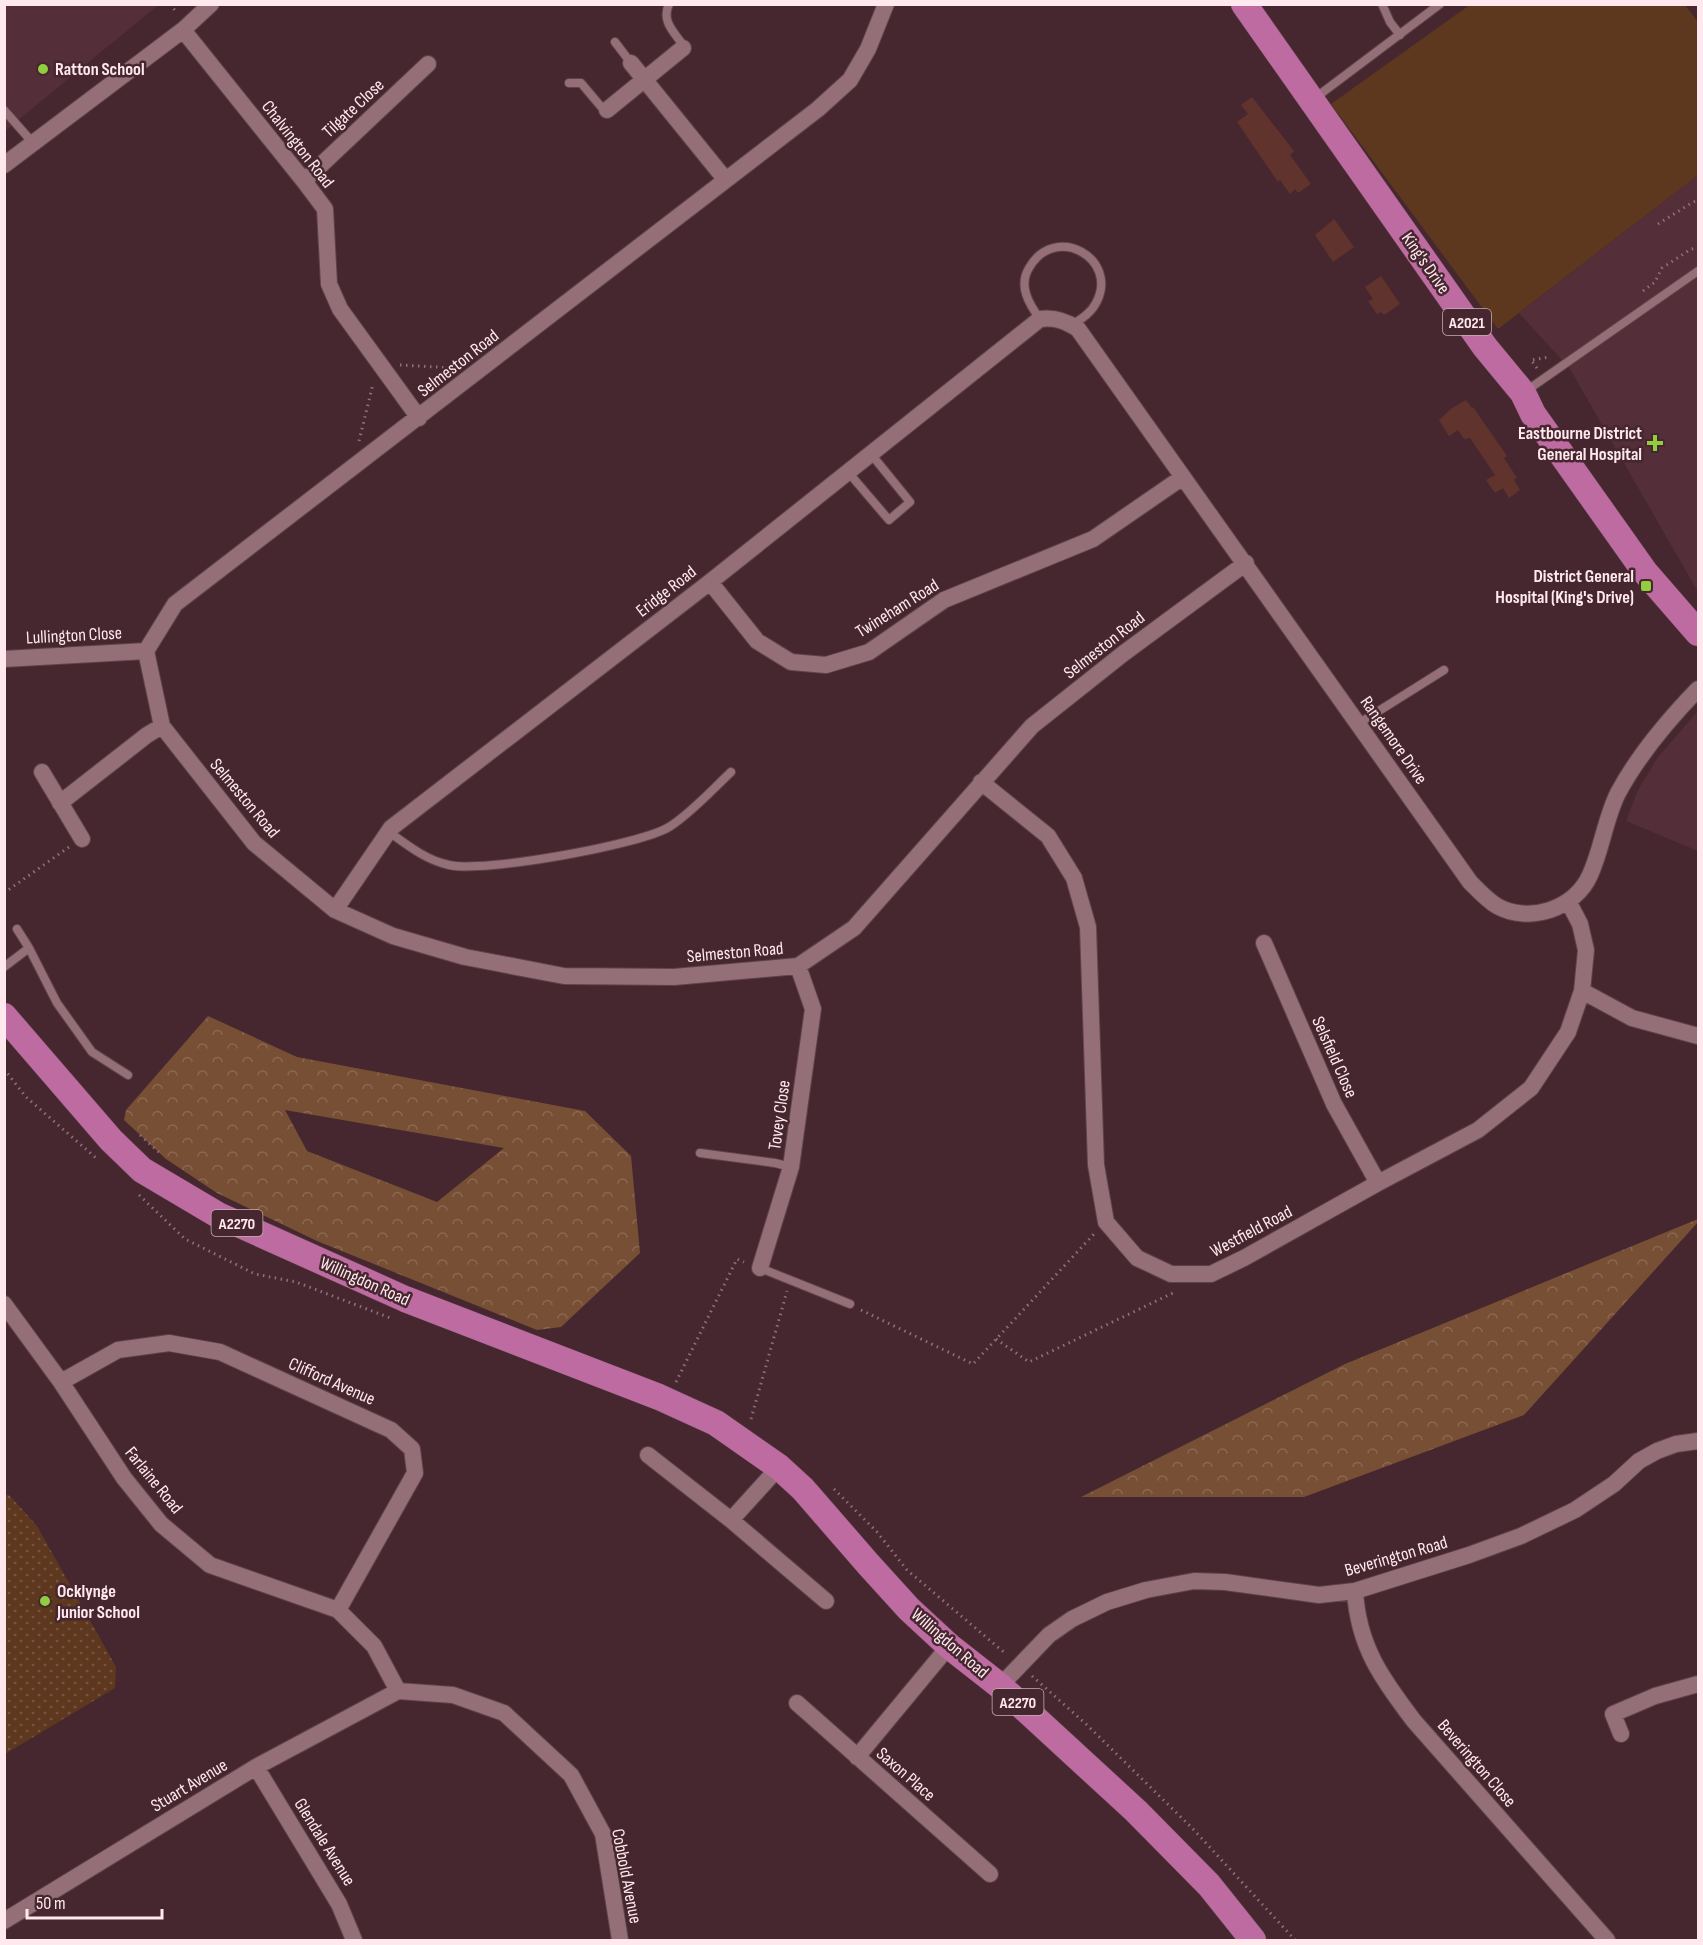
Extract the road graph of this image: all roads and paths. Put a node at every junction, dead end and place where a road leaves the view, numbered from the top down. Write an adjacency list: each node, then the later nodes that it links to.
1 (211, 4): 7 (street)
2 (669, 4): 10 (lane)
3 (886, 4): 20 (street, Selmeston Road)
4 (1244, 4): 15 (main road, King's Drive / A2021)
5 (1382, 4): 8 (lane)
6 (1440, 4): 8 (lane)
7 (183, 30): 18 (street); 21 (street, Chalvington Road)
8 (1400, 35): 15 (lane)
9 (615, 42): 11 (lane)
10 (683, 48): 13 (street)
11 (631, 63): 13 (street)
12 (428, 64): 21 (street, Tilgate Close)
13 (645, 80): 17 (street); 20 (street)
14 (569, 82): 17 (lane)
15 (1312, 100): 33 (main road, King's Drive / A2021)
16 (4, 110): 18 (lane)
17 (607, 110)
18 (33, 143): 19 (street)
19 (4, 165)
20 (725, 179): 31 (street, Selmeston Road)
21 (304, 181): 30 (street, Chalvington Road)
22 (1698, 201): 23 (path)
23 (1658, 224)
24 (1698, 248): 26 (path)
25 (1698, 271): 32 (lane)
26 (1636, 296)
27 (1040, 319): 28 (street); 28 (lane); 35 (street, Eridge Road)
28 (1072, 325): 38 (street, Rangemore Drive)
29 (1551, 357): 32 (path)
30 (378, 363): 31 (path); 34 (street, Chalvington Road); 36 (path)
31 (482, 369): 34 (street, Selmeston Road)
32 (1545, 378): 33 (lane)
33 (1523, 393): 41 (main road, King's Drive / A2021)
34 (419, 418): 36 (street, Selmeston Road)
35 (871, 454): 37 (street, Eridge Road); 37 (lane)
36 (351, 470): 42 (street, Selmeston Road)
37 (848, 472): 40 (street, Eridge Road)
38 (1183, 477): 39 (street, Rangemore Drive); 40 (street, Twineham Road)
39 (1246, 564): 46 (street, Rangemore Drive); 50 (street, Selmeston Road)
40 (710, 582): 52 (street, Eridge Road)
41 (1698, 633)
42 (146, 651): 43 (street, Lullington Close); 47 (street, Selmeston Road)
43 (4, 658)
44 (1444, 670): 46 (lane)
45 (1698, 689): 55 (street, Rangemore Drive)
46 (1358, 723): 55 (street, Rangemore Drive)
47 (162, 726): 51 (street); 56 (street, Selmeston Road)
48 (42, 772): 51 (street)
49 (731, 772): 52 (lane)
50 (981, 782): 60 (street, Selmeston Road); 71 (street)
51 (60, 803): 53 (street)
52 (389, 832): 56 (street, Eridge Road)
53 (82, 839): 54 (path)
54 (4, 893)
55 (1568, 902): 62 (street, Westfield Road)
56 (335, 910): 60 (street, Selmeston Road)
57 (17, 929): 59 (lane)
58 (1264, 943): 70 (street, Selsfield Close)
59 (29, 948): 61 (lane); 65 (lane)
60 (798, 966): 69 (street, Tovey Close)
61 (4, 968)
62 (1582, 991): 64 (street); 70 (street, Westfield Road)
63 (4, 1016): 83 (main road, Willingdon Road / A2270)
64 (1698, 1036)
65 (128, 1075)
66 (132, 1128): 68 (path)
67 (700, 1153): 69 (lane)
68 (166, 1159)
69 (791, 1167): 72 (street, Tovey Close)
70 (1378, 1183): 71 (street, Westfield Road)
71 (1106, 1222): 77 (path)
72 (760, 1268): 73 (lane); 79 (path)
73 (790, 1280): 76 (lane); 80 (path)
74 (1179, 1290): 77 (path)
75 (4, 1304): 78 (street, Farlaine Road)
76 (850, 1305): 77 (path)
77 (996, 1339)
78 (61, 1382): 87 (street, Farlaine Road); 87 (street, Clifford Avenue)
79 (682, 1385)
80 (751, 1419)
81 (1698, 1441): 85 (street, Beverington Road)
82 (648, 1455): 84 (street)
83 (779, 1467): 84 (street); 88 (main road, Willingdon Road / A2270)
84 (731, 1520): 86 (street)
85 (1355, 1591): 90 (street, Beverington Road); 101 (street, Beverington Close)
86 (826, 1601)
87 (338, 1610): 91 (street, Farlaine Road)
88 (950, 1646): 90 (main road, Willingdon Road / A2270); 94 (street)
89 (1698, 1684): 93 (street)
90 (1000, 1686): 100 (main road, Willingdon Road / A2270)
91 (398, 1692): 95 (street, Stuart Avenue); 99 (street, Cobbold Avenue)
92 (797, 1703): 94 (street, Saxon Place)
93 (1621, 1734)
94 (857, 1757): 96 (street, Saxon Place)
95 (256, 1767): 97 (street, Stuart Avenue); 98 (street, Glendale Avenue)
96 (990, 1874)
97 (4, 1921)
98 (354, 1941)
99 (620, 1941)
100 (1253, 1941)
101 (1606, 1941)

